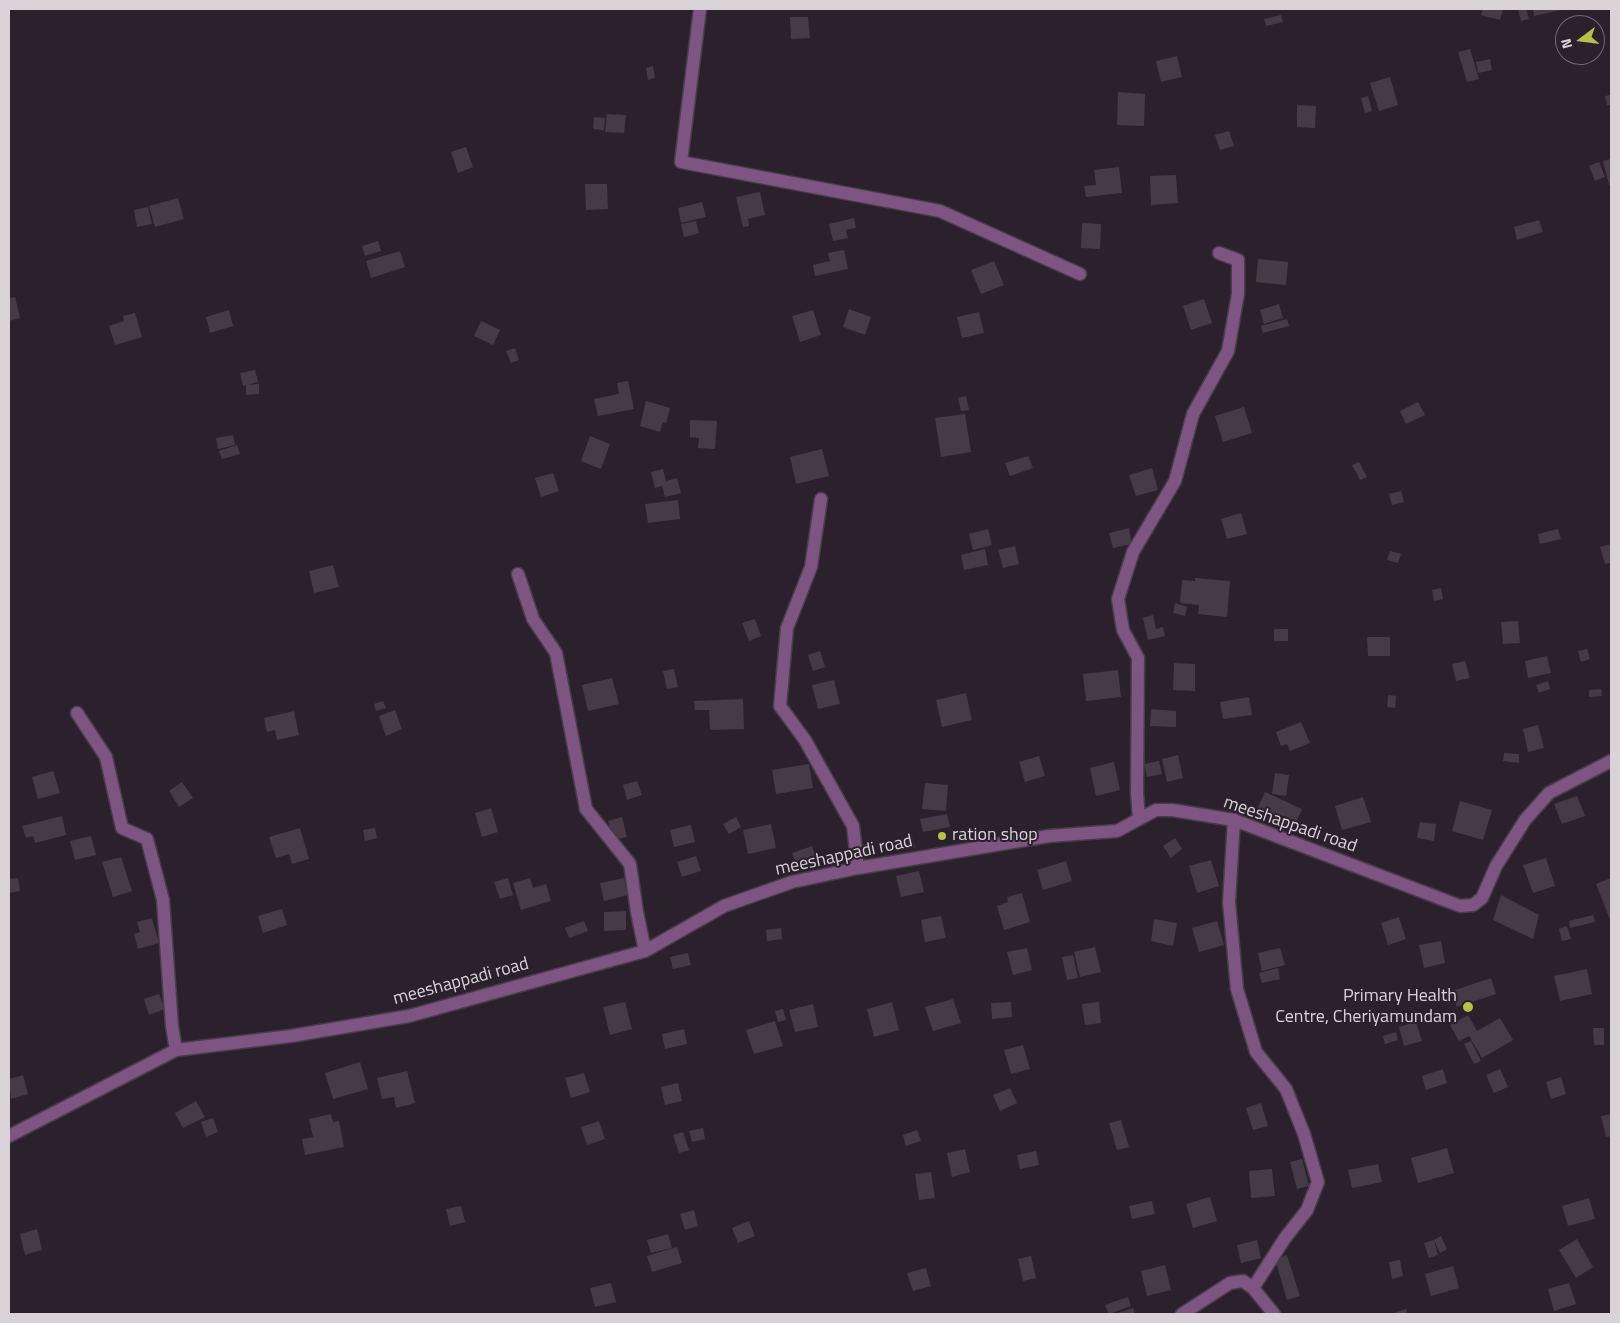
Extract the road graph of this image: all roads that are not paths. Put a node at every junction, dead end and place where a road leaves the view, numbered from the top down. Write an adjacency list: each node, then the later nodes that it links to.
1 (700, 9): 3 (street)
2 (1219, 253): 8 (street)
3 (1080, 274)
4 (821, 499): 10 (street)
5 (518, 574): 11 (street)
6 (77, 713): 12 (street)
7 (1611, 761): 9 (street, meeshappadi road)
8 (1140, 819): 9 (street, meeshappadi road); 10 (street, meeshappadi road)
9 (1234, 820): 14 (street)
10 (858, 868): 11 (street, meeshappadi road)
11 (645, 951): 12 (street, meeshappadi road)
12 (176, 1050): 13 (street, meeshappadi road)
13 (9, 1136)
14 (1253, 1288): 15 (street); 16 (street)
15 (1182, 1314)
16 (1274, 1314)

